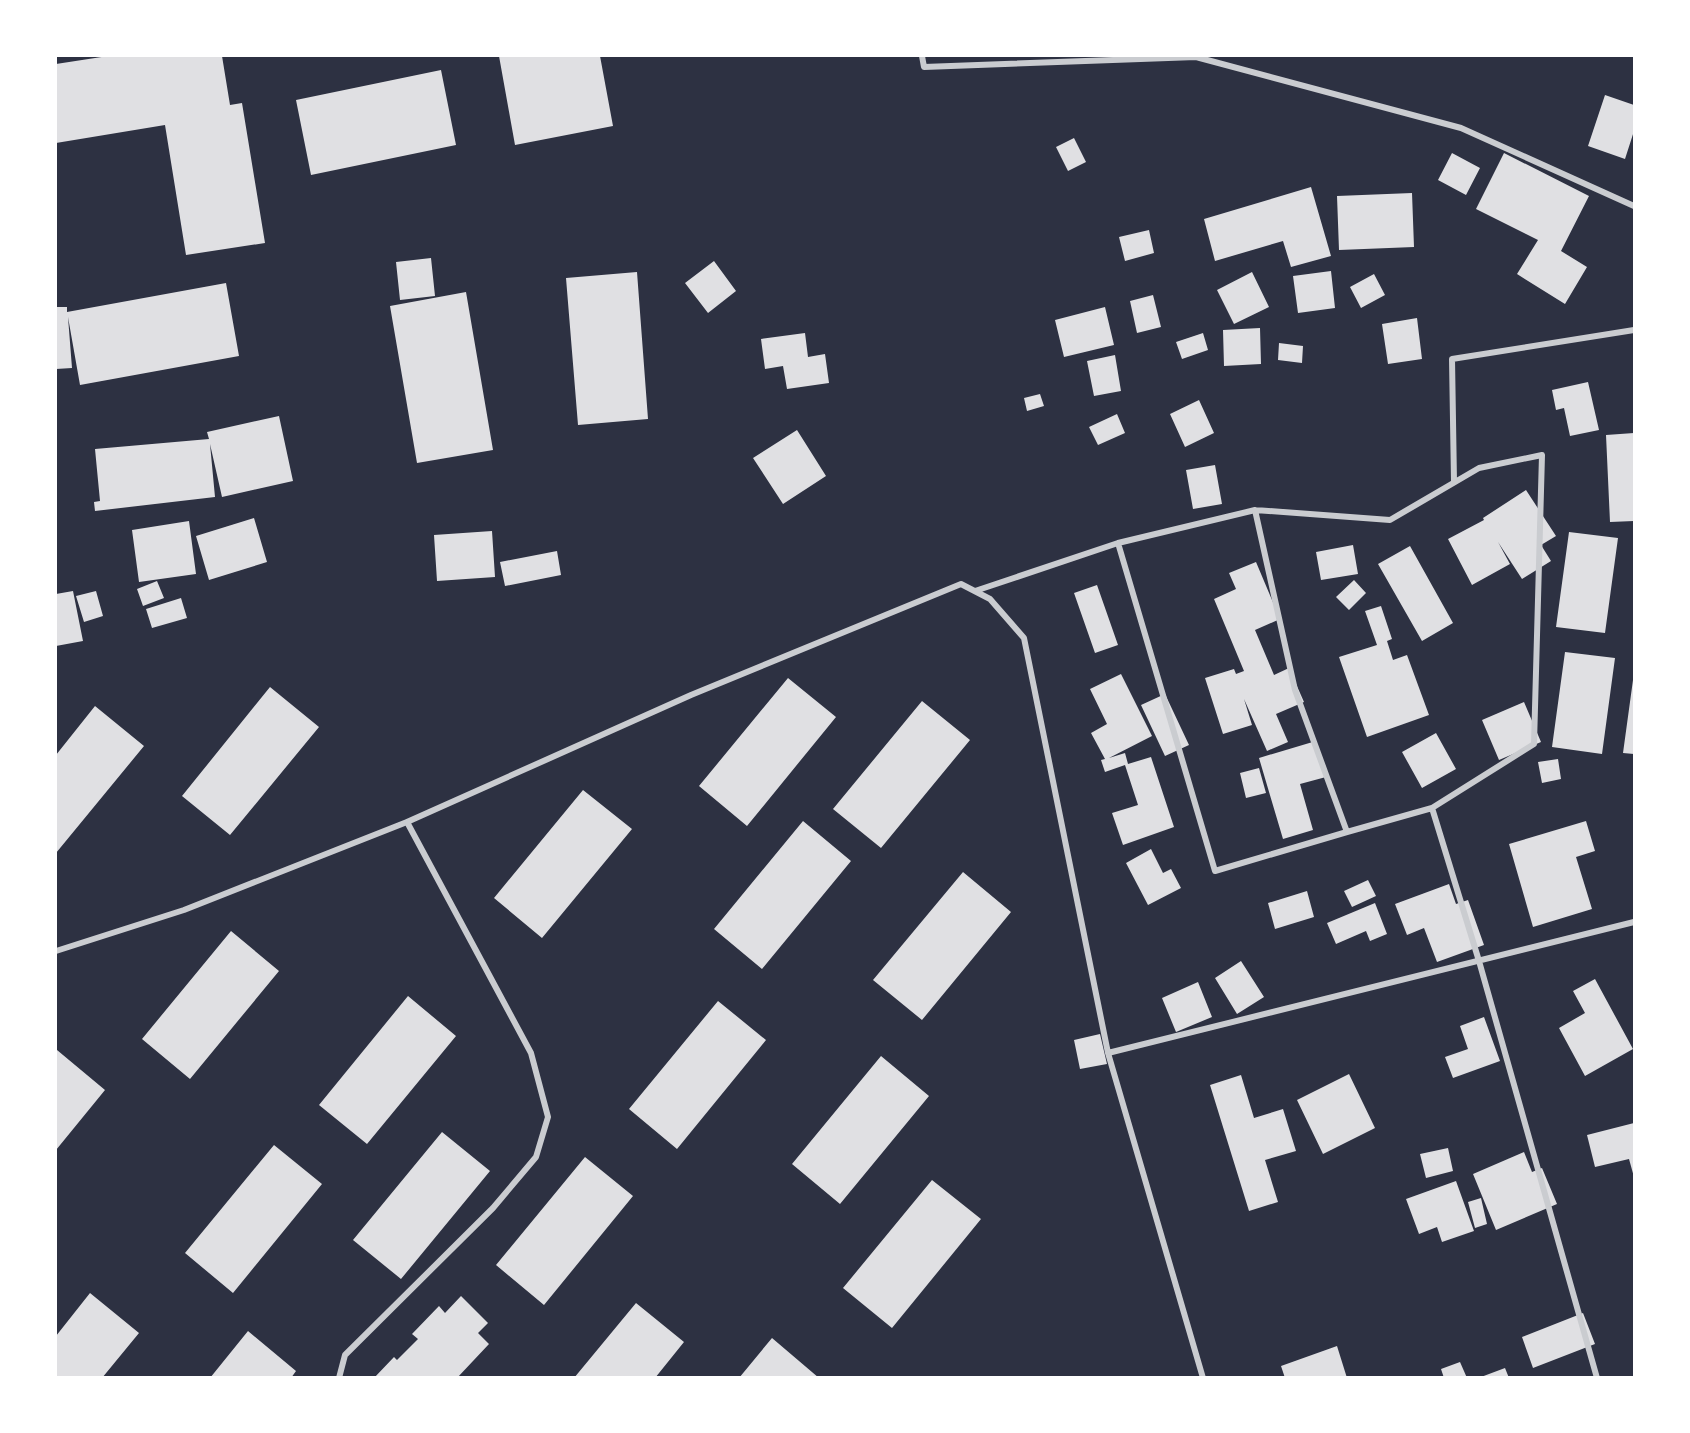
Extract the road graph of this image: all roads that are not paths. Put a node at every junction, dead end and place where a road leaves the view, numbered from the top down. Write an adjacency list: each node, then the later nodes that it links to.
1 (922, 56): 2 (street)
2 (1635, 206)
3 (1635, 330): 4 (street)
4 (1454, 482): 5 (street); 8 (street)
5 (1255, 510): 6 (street); 10 (street)
6 (1118, 543): 7 (street); 10 (street)
7 (975, 591): 9 (street); 14 (street)
8 (1432, 808): 10 (street); 13 (street)
9 (407, 822): 12 (street); 15 (street)
10 (1347, 832)
11 (1635, 922): 13 (street)
12 (56, 951)
13 (1479, 961): 14 (street); 17 (street)
14 (1108, 1053): 16 (street)
15 (339, 1377)
16 (1203, 1377)
17 (1598, 1377)

